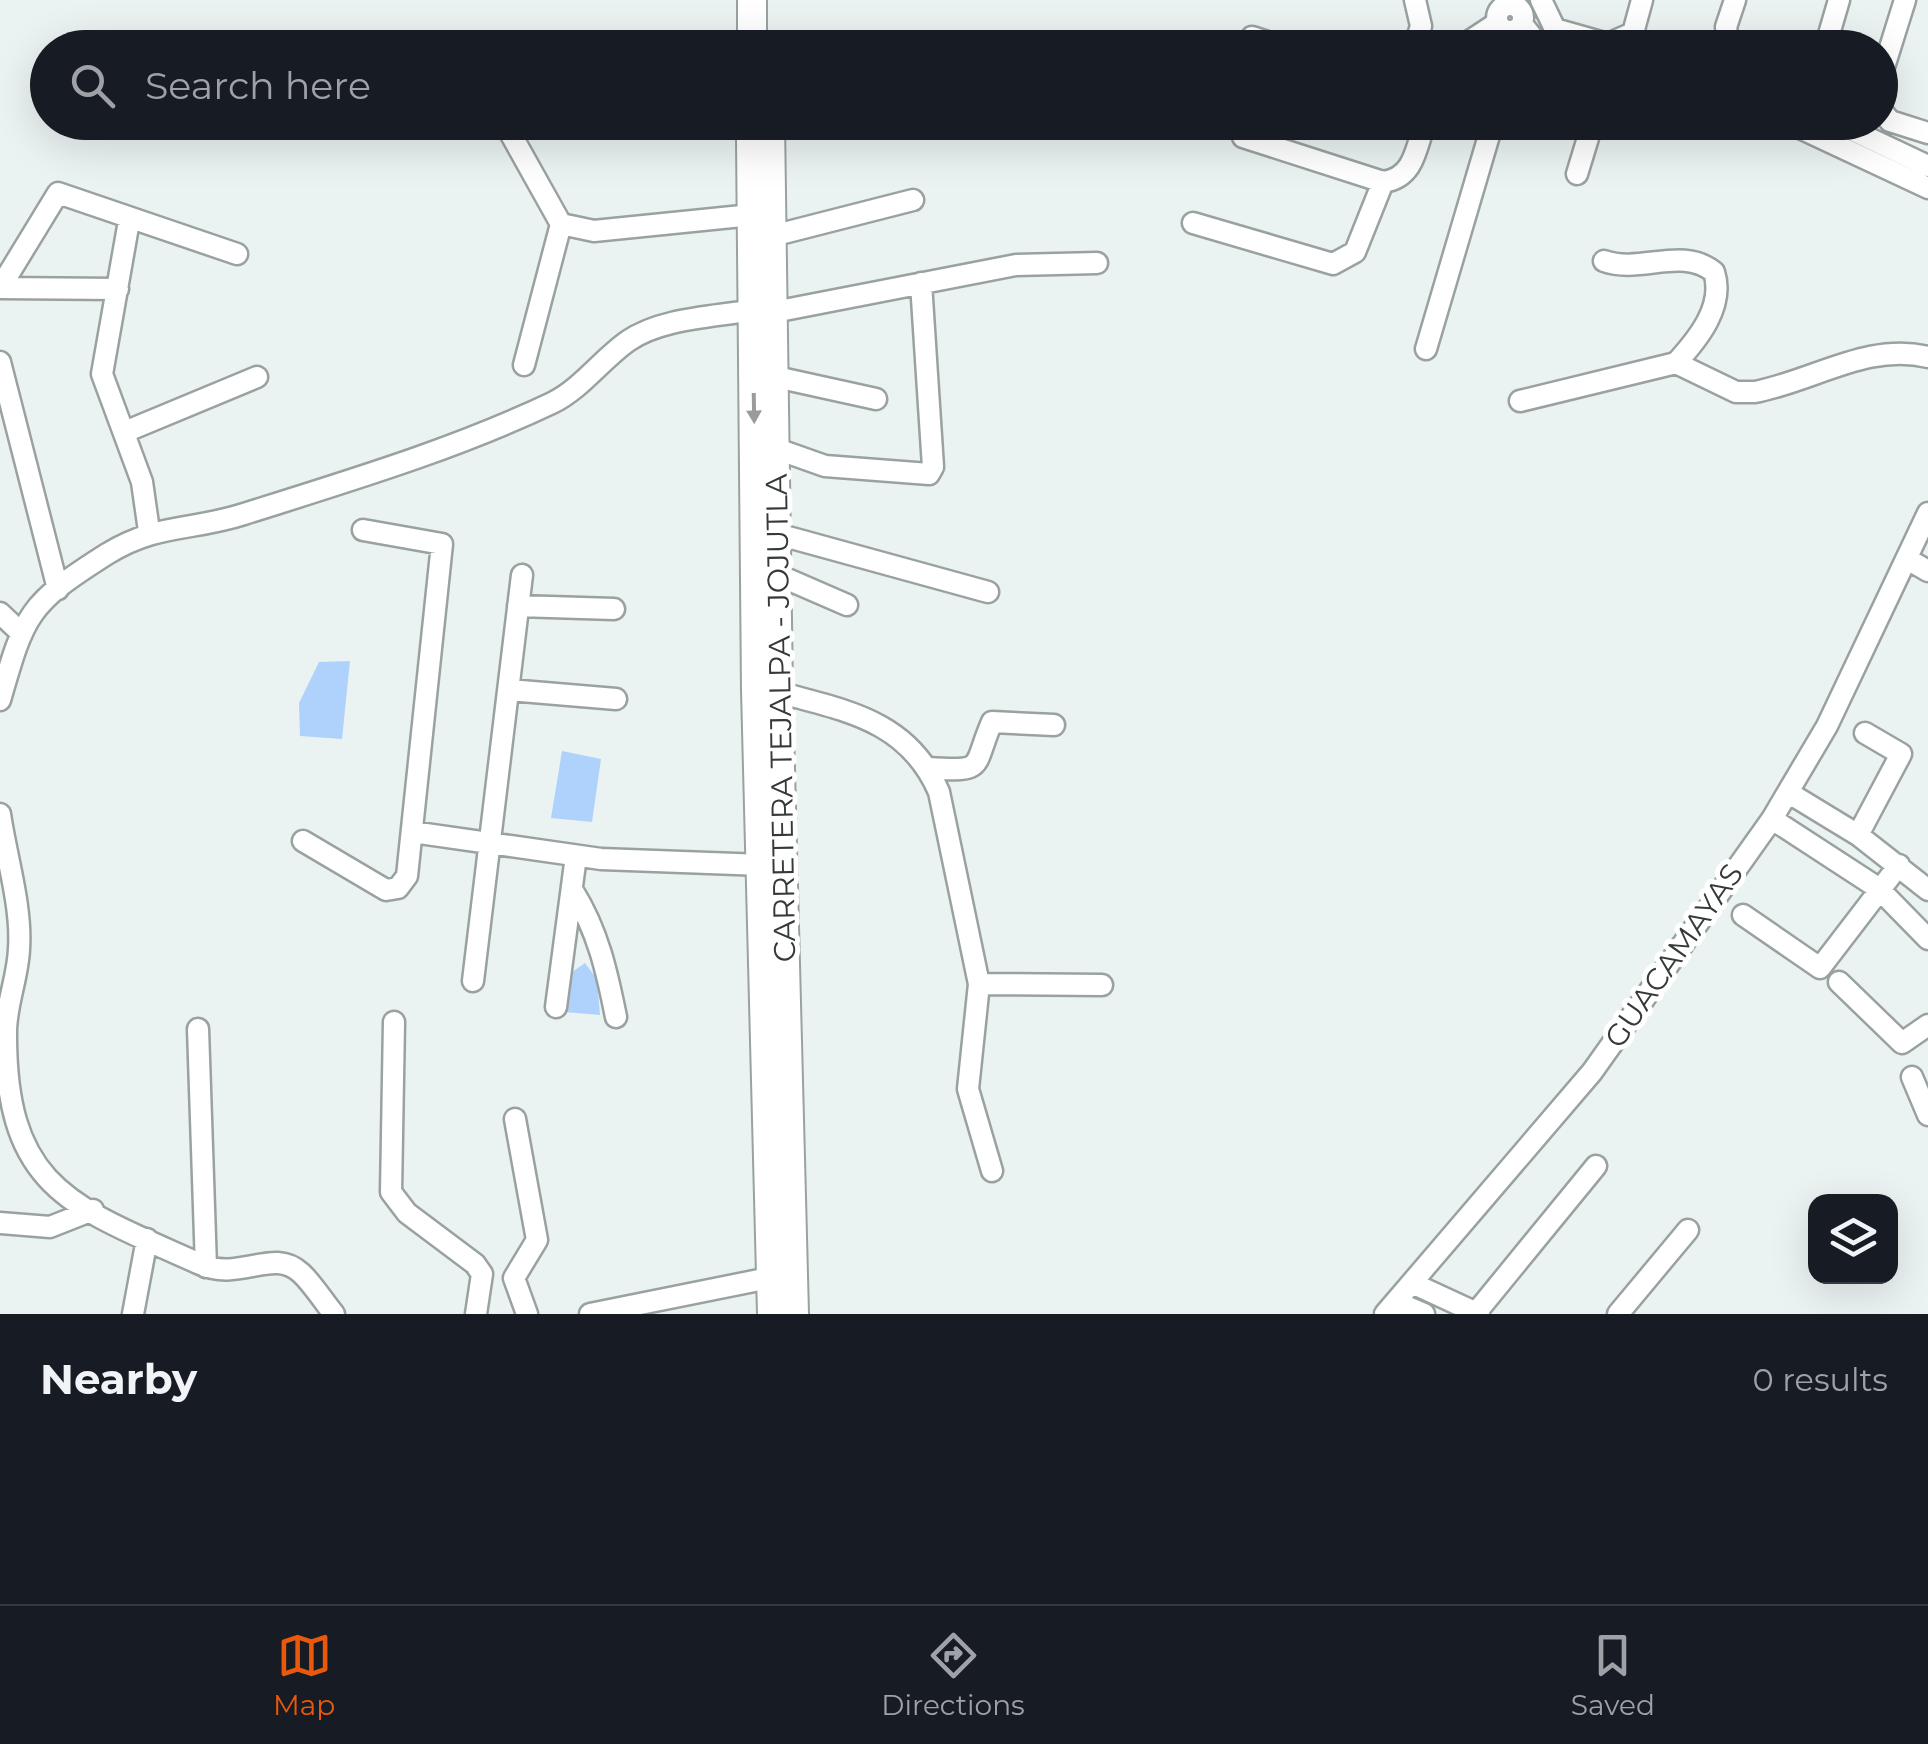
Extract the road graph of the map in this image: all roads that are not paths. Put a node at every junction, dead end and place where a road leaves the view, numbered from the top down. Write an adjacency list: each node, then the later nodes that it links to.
1 (752, 0): 9 (main road)
2 (771, 0): 10 (main road)
3 (1415, 0): 11 (street)
4 (1541, 0): 12 (street)
5 (1642, 0): 13 (street)
6 (1734, 0): 14 (street)
7 (1839, 0): 15 (street)
8 (1905, 0): 16 (street)
9 (752, 30)
10 (771, 30)
11 (1422, 30)
12 (1558, 30)
13 (1633, 30)
14 (1726, 30)
15 (1830, 30)
16 (1896, 30)
17 (1898, 124): 18 (street)
18 (1922, 131): 28 (street)
19 (514, 140): 37 (street)
20 (757, 140): 34 (main road, CARRETERA TEJALPA - JOJUTLA)
21 (760, 140): 38 (main road, CARRETERA TEJALPA - JOJUTLA)
22 (1252, 140): 31 (street)
23 (1419, 140): 31 (street)
24 (1488, 140): 46 (street)
25 (1587, 140): 30 (street)
26 (1836, 140): 28 (street)
27 (1864, 140): 28 (street)
28 (1900, 163): 29 (street); 32 (street)
29 (1928, 166)
30 (1577, 174)
31 (1383, 182): 36 (street)
32 (1928, 188)
33 (913, 200): 38 (street)
34 (752, 215): 37 (street); 45 (main road, CARRETERA TEJALPA - JOJUTLA)
35 (129, 221): 39 (street); 43 (street); 44 (street)
36 (1193, 222)
37 (561, 224): 50 (street)
38 (772, 236): 45 (main road, CARRETERA TEJALPA - JOJUTLA)
39 (237, 254)
40 (1604, 261): 49 (street)
41 (1097, 262): 42 (street)
42 (921, 284): 45 (street); 56 (street)
43 (0, 288): 44 (street)
44 (118, 289): 55 (street)
45 (764, 311): 52 (main road, CARRETERA TEJALPA - JOJUTLA); 59 (street); 60 (main road, CARRETERA TEJALPA - JOJUTLA, one-way to 60)
46 (1426, 349)
47 (1928, 357): 49 (street)
48 (0, 362): 64 (street)
49 (1676, 363): 54 (street)
50 (524, 365)
51 (257, 377): 55 (street)
52 (776, 377): 53 (street); 56 (main road, CARRETERA TEJALPA - JOJUTLA)
53 (876, 400)
54 (1520, 401)
55 (126, 431): 59 (street)
56 (776, 450): 60 (main road, CARRETERA TEJALPA - JOJUTLA)
57 (1928, 513): 61 (street, GUACAMAYAS)
58 (363, 530): 81 (street)
59 (149, 531): 64 (street)
60 (772, 556): 65 (street); 66 (street); 72 (main road, CARRETERA TEJALPA - JOJUTLA); 86 (main road, CARRETERA TEJALPA - JOJUTLA)
61 (1909, 560): 62 (street); 78 (street, GUACAMAYAS)
62 (1928, 570)
63 (522, 575): 67 (street)
64 (58, 589): 70 (street)
65 (988, 592)
66 (847, 605)
67 (518, 606): 68 (street); 71 (street)
68 (614, 609)
69 (0, 612): 70 (street)
70 (19, 631): 74 (street)
71 (509, 690): 73 (street); 84 (street)
72 (778, 692): 77 (street); 112 (main road, CARRETERA TEJALPA - JOJUTLA)
73 (616, 699)
74 (0, 700)
75 (1054, 725): 77 (street)
76 (1864, 733): 82 (street)
77 (929, 768): 95 (street)
78 (1789, 792): 80 (street, GUACAMAYAS); 82 (street)
79 (0, 814): 107 (street)
80 (1772, 820): 88 (street); 113 (street, GUACAMAYAS)
81 (412, 832): 83 (street); 84 (street)
82 (1858, 834): 87 (street)
83 (303, 841)
84 (492, 845): 85 (street); 93 (street)
85 (576, 856): 86 (street); 90 (street)
86 (764, 865): 112 (main road, CARRETERA TEJALPA - JOJUTLA)
87 (1899, 865): 88 (street); 89 (street)
88 (1878, 888): 91 (street); 92 (street)
89 (1928, 890)
90 (573, 891): 97 (street); 98 (street)
91 (1743, 916)
92 (1928, 939)
93 (473, 981)
94 (1839, 982): 100 (street)
95 (979, 984): 96 (street); 106 (street)
96 (1102, 985)
97 (556, 1007)
98 (616, 1017)
99 (394, 1022): 117 (street)
100 (1928, 1025)
101 (198, 1029): 111 (street)
102 (1912, 1077): 103 (street)
103 (1928, 1116)
104 (515, 1119): 118 (street)
105 (1596, 1166): 123 (street)
106 (992, 1170)
107 (93, 1210): 108 (street); 110 (street)
108 (0, 1223)
109 (1688, 1230): 124 (street)
110 (148, 1240): 111 (street); 115 (street)
111 (206, 1267): 116 (street)
112 (782, 1276): 119 (street); 120 (main road, CARRETERA TEJALPA - JOJUTLA); 121 (main road, CARRETERA TEJALPA - JOJUTLA)
113 (1414, 1284): 114 (street, GUACAMAYAS); 123 (street)
114 (1391, 1309): 122 (street)
115 (133, 1314)
116 (334, 1314)
117 (476, 1314)
118 (527, 1314)
119 (590, 1314)
120 (772, 1314)
121 (794, 1314)
122 (1424, 1314)
123 (1477, 1314)
124 (1618, 1314)

